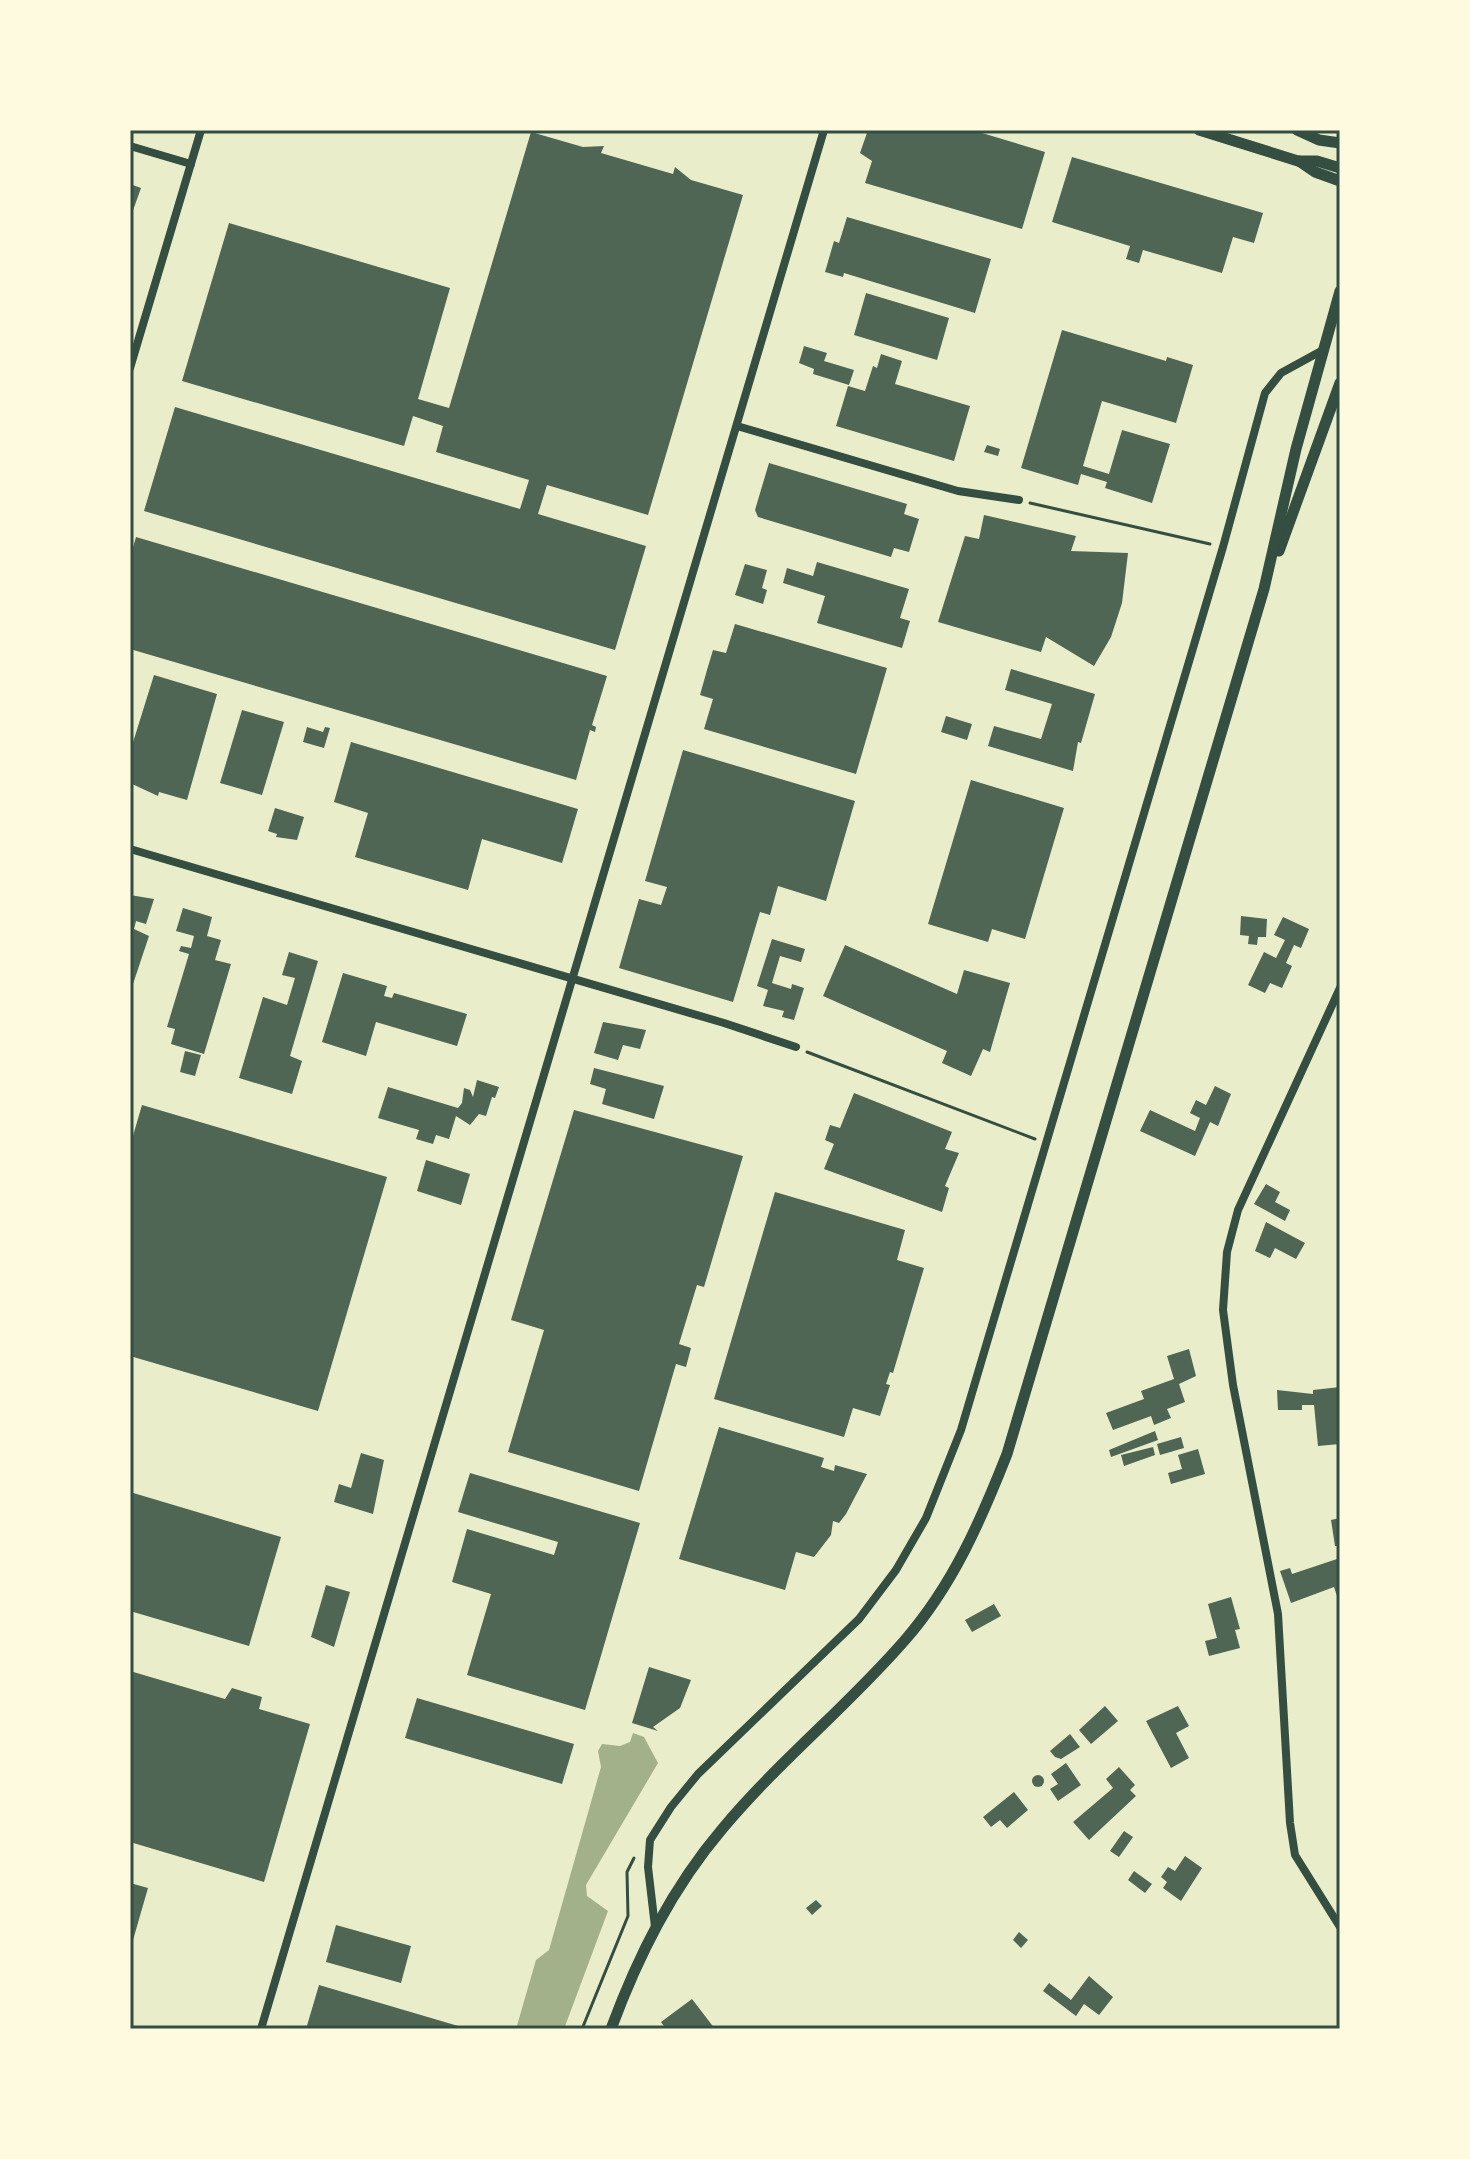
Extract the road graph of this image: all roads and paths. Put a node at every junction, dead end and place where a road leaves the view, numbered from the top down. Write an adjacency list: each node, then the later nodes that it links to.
1 (201, 130): 8 (street)
2 (824, 130): 15 (street)
3 (1199, 130): 7 (main road)
4 (1297, 130): 5 (main road)
5 (1340, 143)
6 (130, 146): 8 (street)
7 (1298, 161): 9 (main road); 10 (main road)
8 (191, 164): 13 (street)
9 (1340, 168)
10 (1340, 181)
11 (1340, 291): 12 (main road)
12 (1323, 350): 17 (street); 18 (main road)
13 (130, 368)
14 (1340, 383): 18 (main road)
15 (737, 426): 16 (street); 20 (street)
16 (1019, 500): 17 (path)
17 (1223, 547): 23 (street)
18 (1264, 589): 25 (main road)
19 (130, 849): 20 (street)
20 (572, 980): 22 (street); 27 (street)
21 (1340, 988): 26 (street)
22 (796, 1047): 23 (path)
23 (1046, 1144): 24 (street)
24 (650, 1840): 25 (street); 28 (path)
25 (655, 1927): 29 (main road)
26 (1340, 1927)
27 (261, 2029)
28 (582, 2029)
29 (611, 2029)

